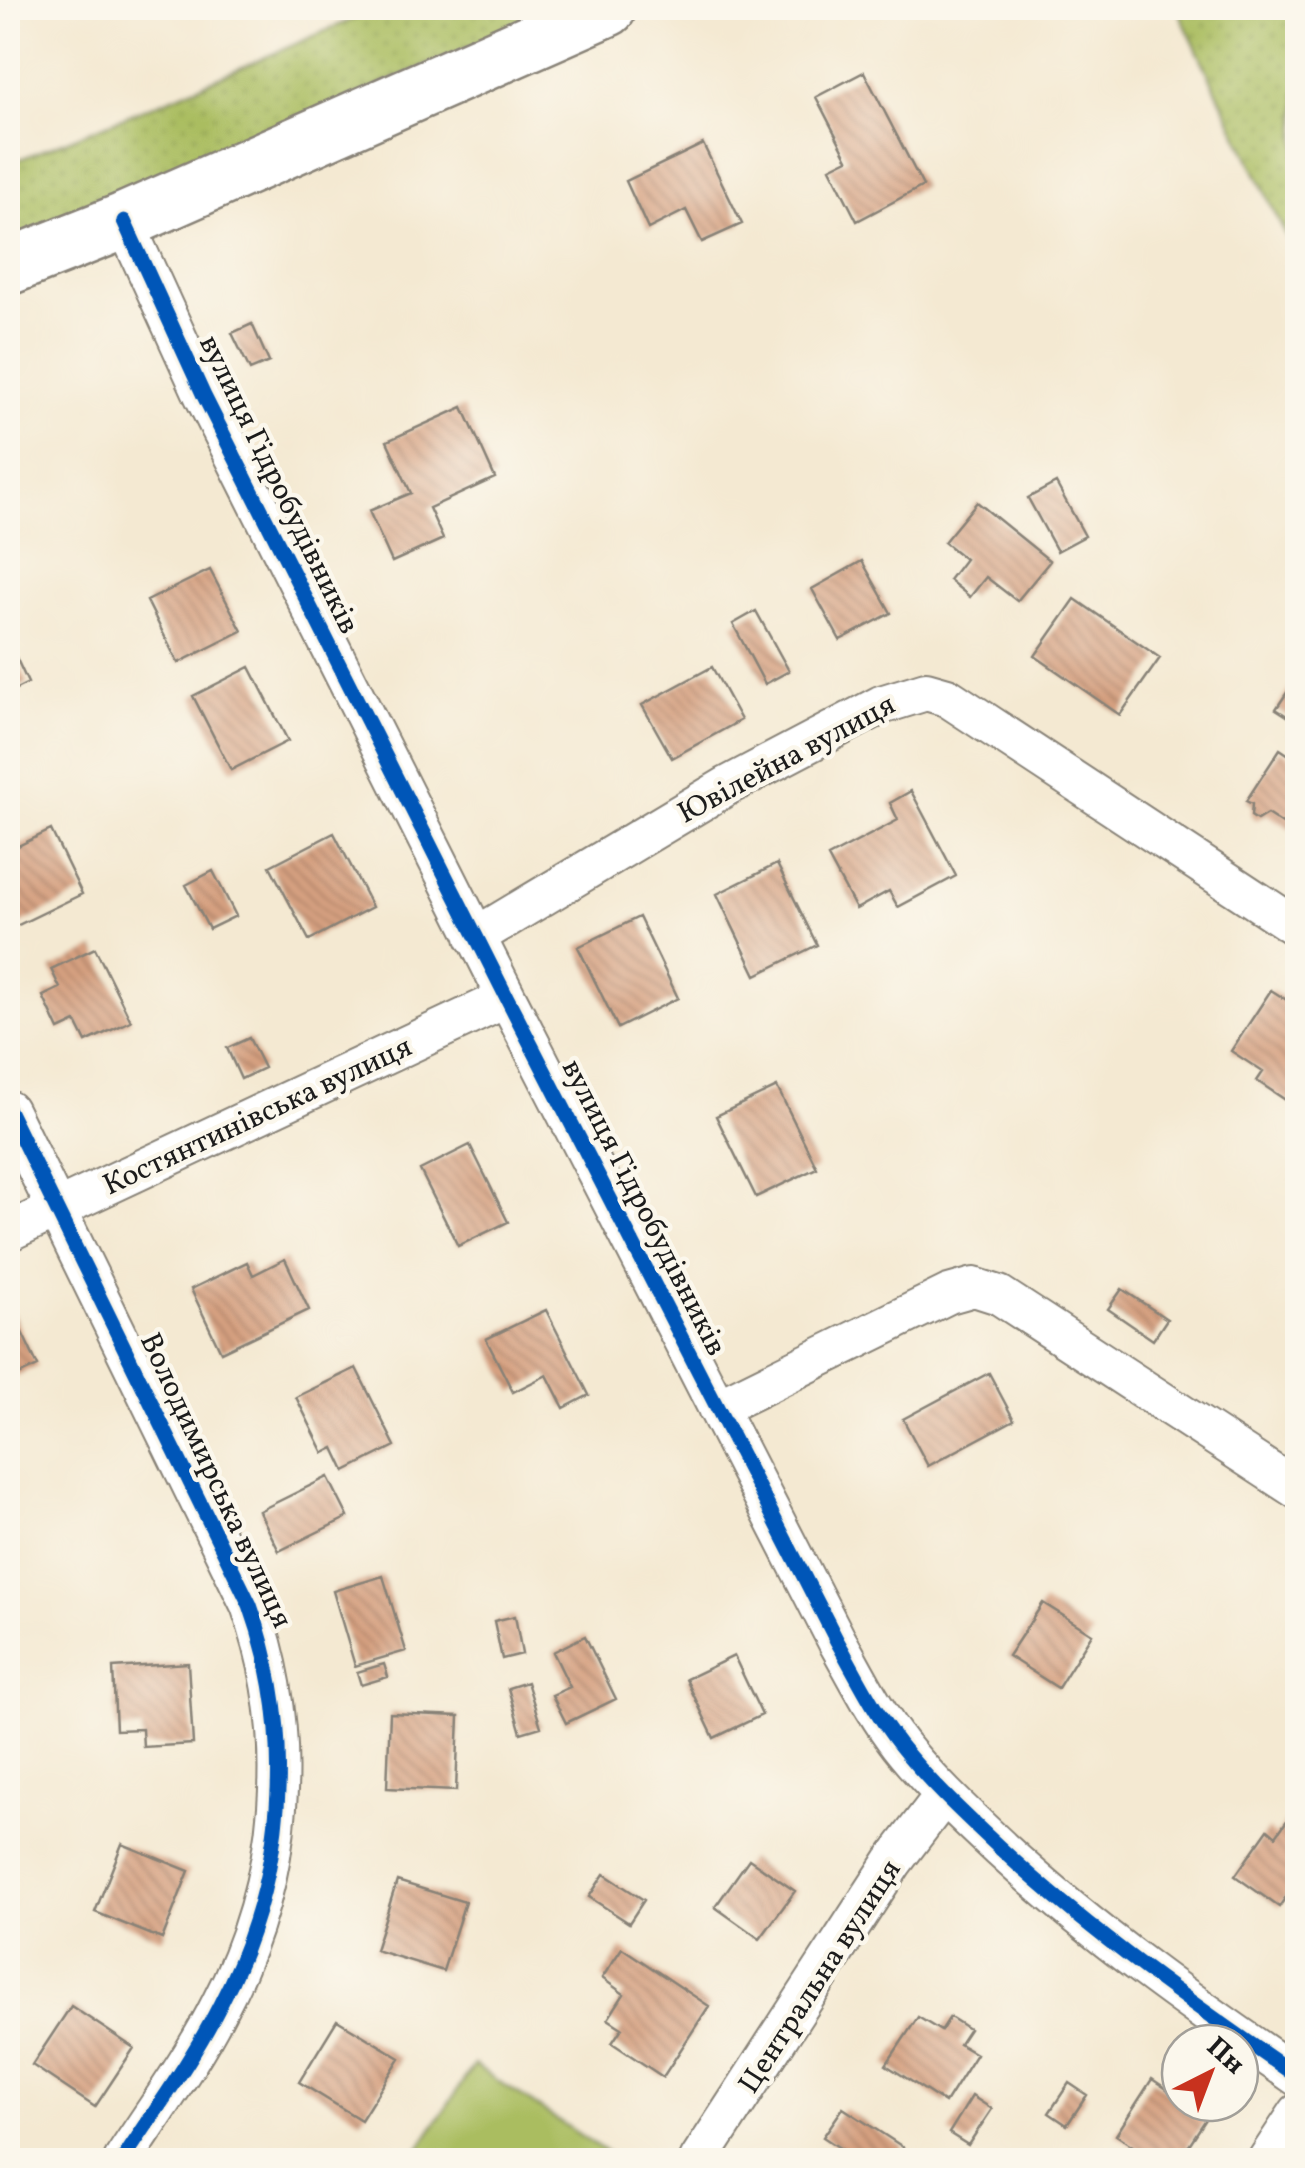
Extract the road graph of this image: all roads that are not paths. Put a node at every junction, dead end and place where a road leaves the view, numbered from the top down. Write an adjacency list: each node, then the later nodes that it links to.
1 (608, 8): 2 (street)
2 (124, 220): 3 (street); 5 (street, вулиця Гідробудівників)
3 (8, 267)
4 (1298, 928): 5 (street, Ювілейна вулиця)
5 (476, 937): 6 (street, вулиця Гідробудівників)
6 (506, 998): 8 (street, Костянтинівська вулиця); 10 (street, вулиця Гідробудівників)
7 (8, 1110): 8 (street, Володимирська вулиця)
8 (57, 1209): 9 (street, Костянтинівська вулиця); 15 (street, Володимирська вулиця)
9 (8, 1232)
10 (717, 1408): 11 (street); 12 (street, вулиця Гідробудівників)
11 (1298, 1490)
12 (944, 1795): 13 (street, вулиця Гідробудівників); 16 (street, Центральна вулиця)
13 (1298, 2077)
14 (1298, 2113): 17 (street)
15 (123, 2160)
16 (699, 2160)
17 (1266, 2160)

